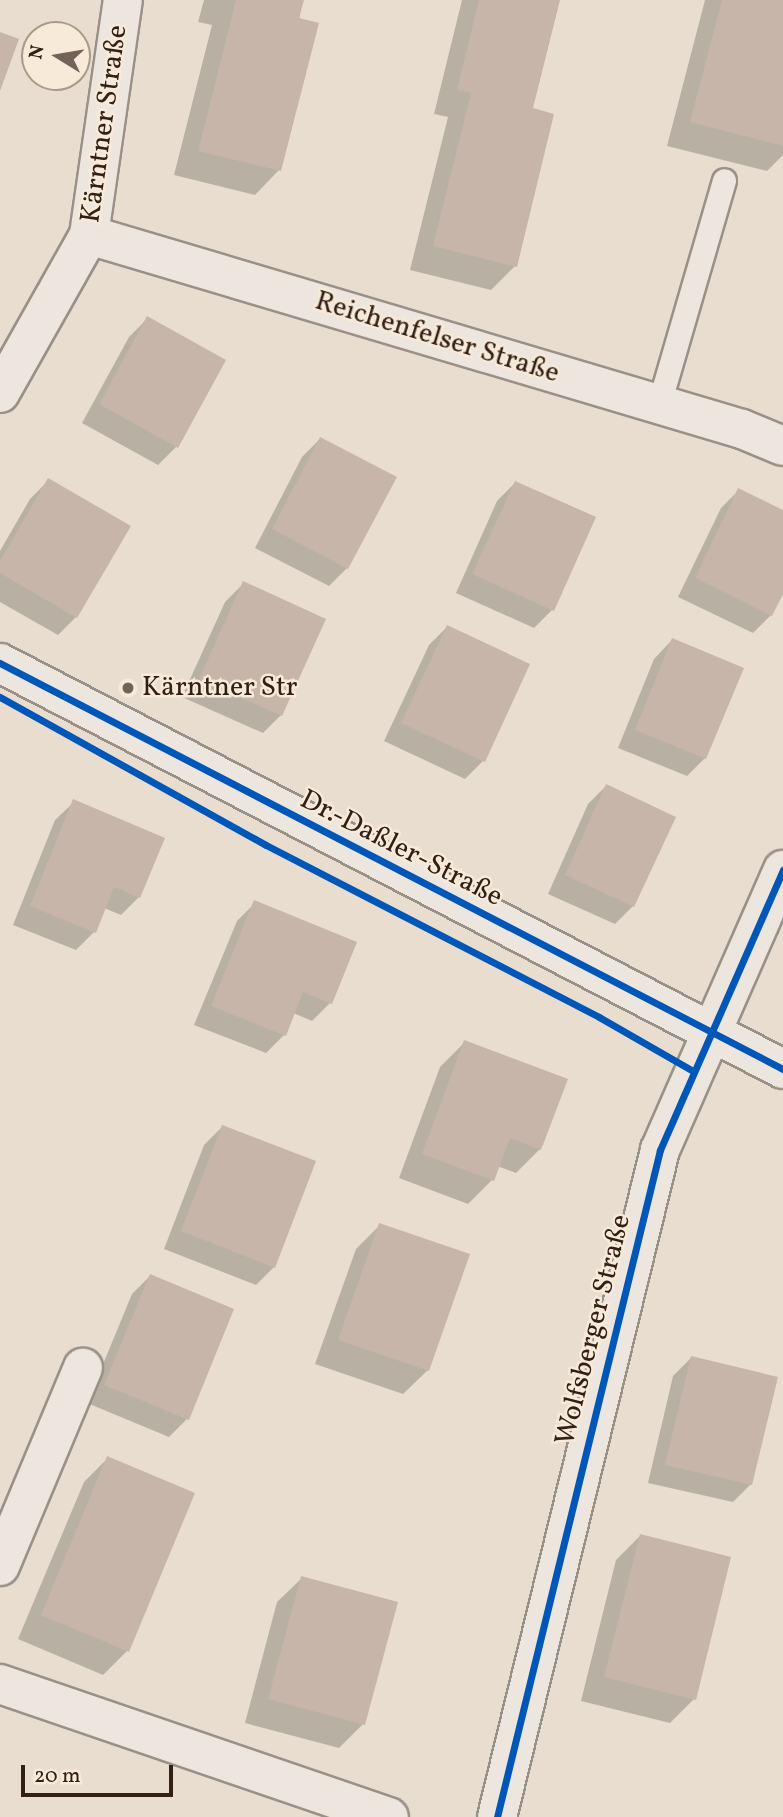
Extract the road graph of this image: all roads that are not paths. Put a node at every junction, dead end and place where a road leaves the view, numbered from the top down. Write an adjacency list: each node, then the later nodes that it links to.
1 (123, 0): 3 (street, Kärntner Straße)
2 (724, 180): 5 (lane)
3 (89, 235): 4 (street, Kärntner Straße); 5 (street, Reichenfelser Straße)
4 (0, 393)
5 (659, 404): 6 (street, Reichenfelser Straße)
6 (783, 446)
7 (0, 663): 9 (street, Dr.-Daßler-Straße)
8 (783, 870): 9 (street, Wolfsberger Straße)
9 (709, 1032): 10 (street, Dr.-Daßler-Straße); 15 (street, Wolfsberger Straße)
10 (783, 1069)
11 (83, 1367): 12 (street)
12 (0, 1566)
13 (0, 1684): 14 (street)
14 (389, 1817)
15 (497, 1817)

